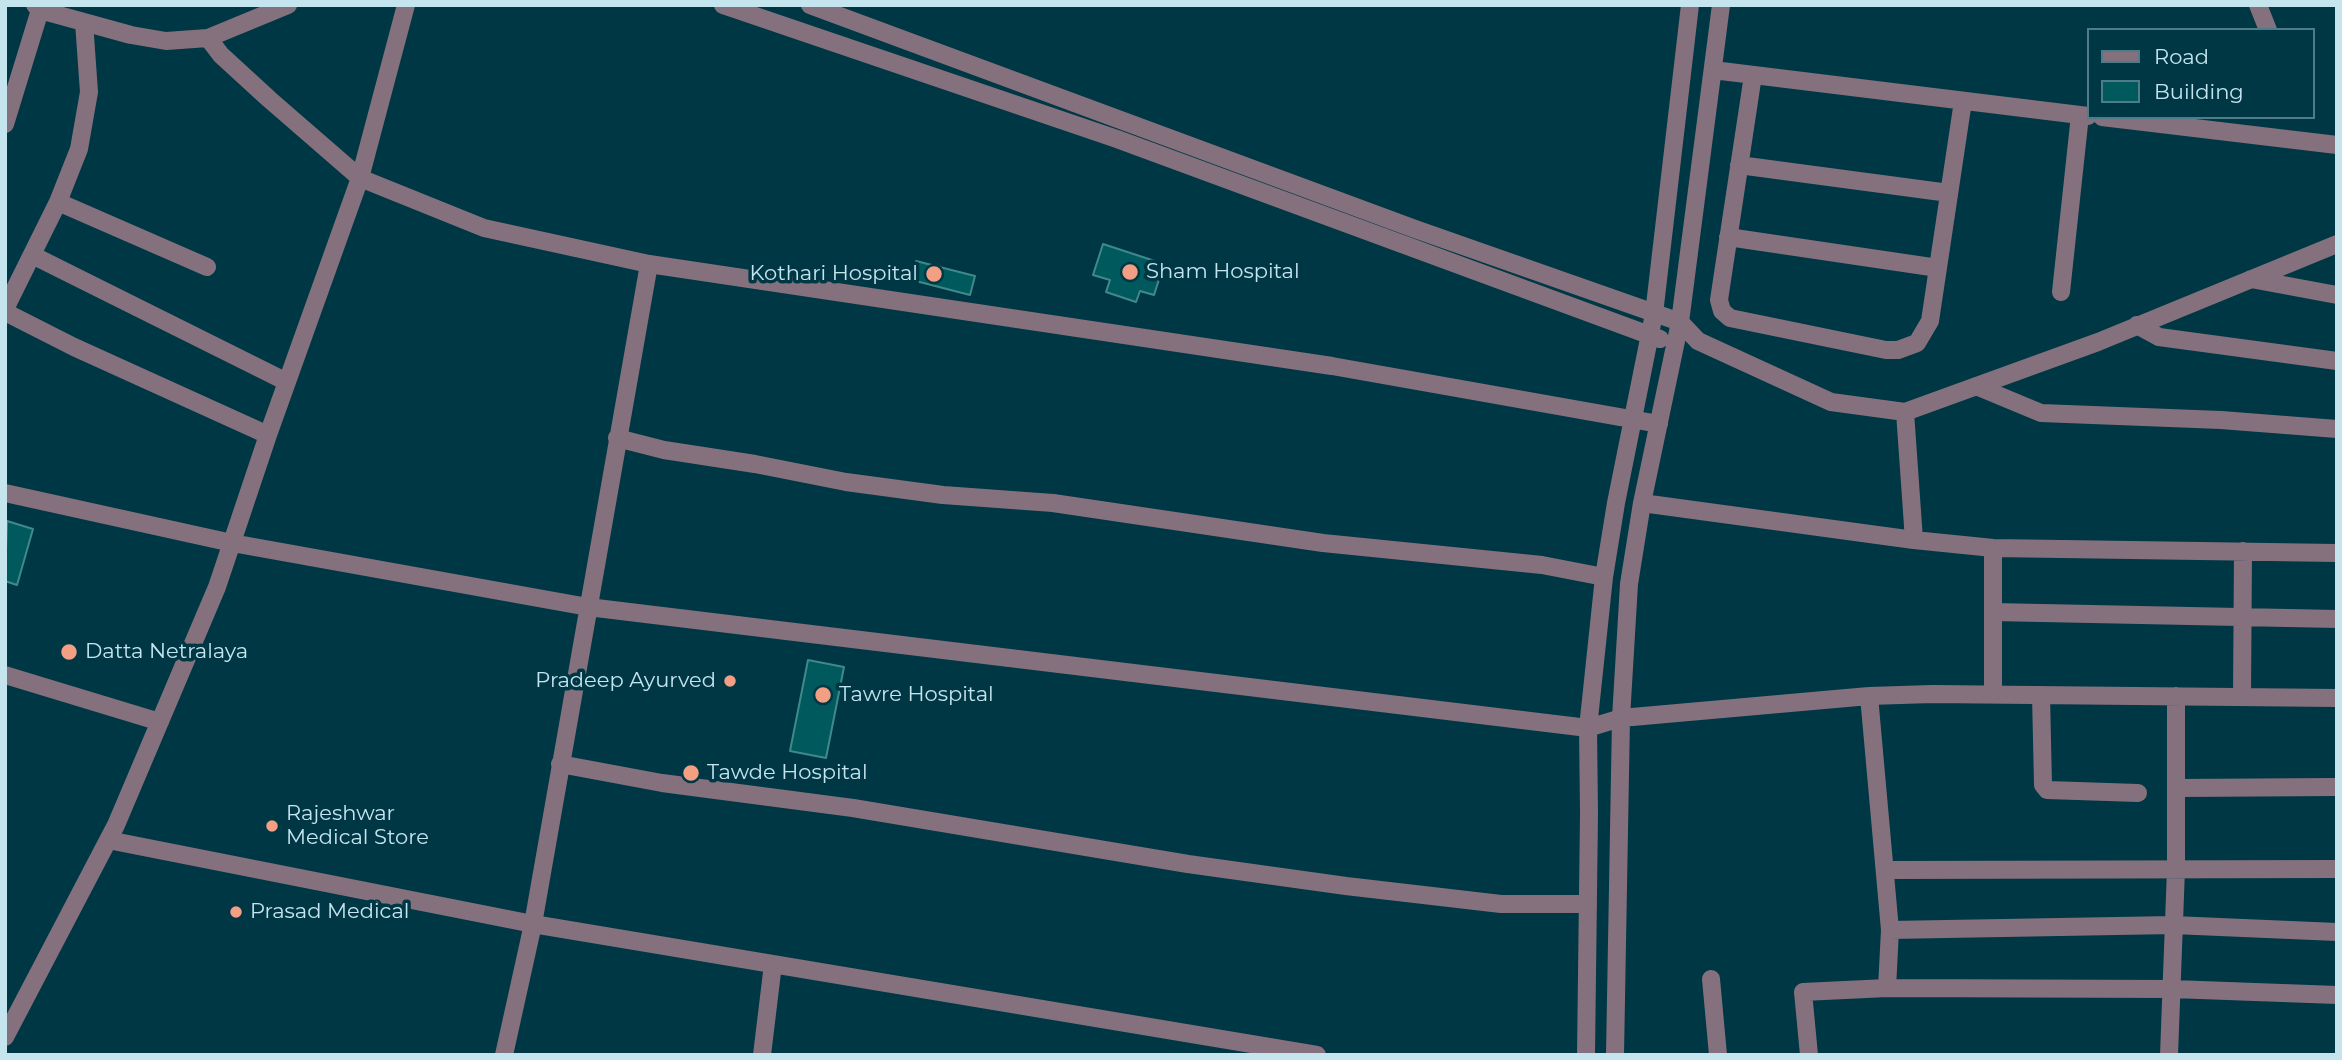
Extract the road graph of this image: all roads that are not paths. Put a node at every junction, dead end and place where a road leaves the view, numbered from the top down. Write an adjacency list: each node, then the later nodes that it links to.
1 (288, 5): 11 (street)
2 (406, 5): 24 (street)
3 (723, 5): 20 (street)
4 (810, 5): 15 (street)
5 (1690, 5): 37 (street)
6 (1721, 5): 12 (street)
7 (2258, 5): 10 (street)
8 (38, 8): 9 (street); 19 (street)
9 (84, 23): 11 (street); 26 (street)
10 (2267, 28)
11 (208, 38): 24 (street)
12 (1713, 71): 13 (street); 38 (street)
13 (1753, 75): 14 (street); 23 (street)
14 (1963, 102): 16 (street); 25 (street)
15 (1103, 112): 20 (street); 37 (street)
16 (2084, 115): 34 (street)
17 (2119, 119): 21 (street)
18 (2263, 119): 21 (street)
19 (5, 124)
20 (1095, 132): 40 (street)
21 (2261, 136): 22 (street)
22 (2337, 145)
23 (1739, 165): 25 (street); 27 (street)
24 (360, 178): 30 (street); 44 (street)
25 (1949, 193): 32 (street)
26 (58, 202): 29 (street); 31 (street)
27 (1728, 237): 32 (street); 32 (street)
28 (2337, 244): 33 (street)
29 (32, 255): 36 (street); 44 (street)
30 (649, 264): 47 (street); 51 (street)
31 (207, 267)
32 (1938, 268)
33 (2250, 279): 35 (street); 39 (street)
34 (2061, 292)
35 (2337, 295)
36 (5, 311): 50 (street)
37 (1654, 314): 38 (street); 40 (street)
38 (1680, 322): 41 (street); 42 (street)
39 (2137, 325): 43 (street); 45 (street)
40 (1650, 336): 42 (street); 47 (street)
41 (1698, 341): 42 (street); 46 (street)
42 (1675, 344): 48 (street)
43 (2337, 361)
44 (287, 382): 50 (street)
45 (1976, 386): 46 (street); 49 (street)
46 (1905, 412): 54 (street)
47 (1634, 419): 48 (street); 59 (street)
48 (1659, 424): 53 (street)
49 (2337, 429)
50 (268, 435): 55 (street)
51 (617, 438): 59 (street); 60 (street)
52 (5, 493): 55 (street)
53 (1642, 503): 54 (street); 71 (street)
54 (1914, 540): 56 (street)
55 (232, 542): 60 (street); 72 (street)
56 (1993, 548): 57 (street); 61 (street)
57 (2243, 551): 58 (street); 62 (street)
58 (2337, 553)
59 (1604, 577): 73 (street)
60 (588, 607): 73 (street); 74 (street)
61 (1993, 612): 62 (street); 65 (street)
62 (2243, 617): 63 (street); 69 (street)
63 (2337, 619)
64 (5, 675): 72 (street)
65 (1993, 694): 66 (street); 67 (street)
66 (2041, 695): 68 (street); 77 (street)
67 (1869, 696): 71 (street); 81 (street)
68 (2176, 696): 69 (street); 76 (street)
69 (2242, 697): 70 (street)
70 (2337, 698)
71 (1621, 718): 73 (street); 97 (street)
72 (160, 722): 78 (street)
73 (1588, 728): 82 (street)
74 (561, 764): 82 (street); 83 (street)
75 (2337, 787): 76 (street)
76 (2177, 788): 79 (street)
77 (2138, 793)
78 (108, 840): 83 (street); 92 (street)
79 (2176, 869): 80 (street); 81 (street); 84 (street)
80 (2337, 869)
81 (1885, 870): 85 (street)
82 (1588, 904): 96 (street)
83 (533, 924): 87 (street); 93 (street)
84 (2173, 925): 85 (street); 86 (street); 90 (street)
85 (1890, 930): 89 (street)
86 (2337, 932)
87 (773, 964): 94 (street); 95 (street)
88 (1711, 979): 98 (street)
89 (1887, 988): 90 (street); 99 (street)
90 (2173, 989): 91 (street); 100 (street)
91 (2337, 995)
92 (5, 1037)
93 (504, 1055)
94 (762, 1055)
95 (1317, 1055)
96 (1586, 1055)
97 (1615, 1055)
98 (1718, 1055)
99 (1809, 1055)
100 (2169, 1055)

